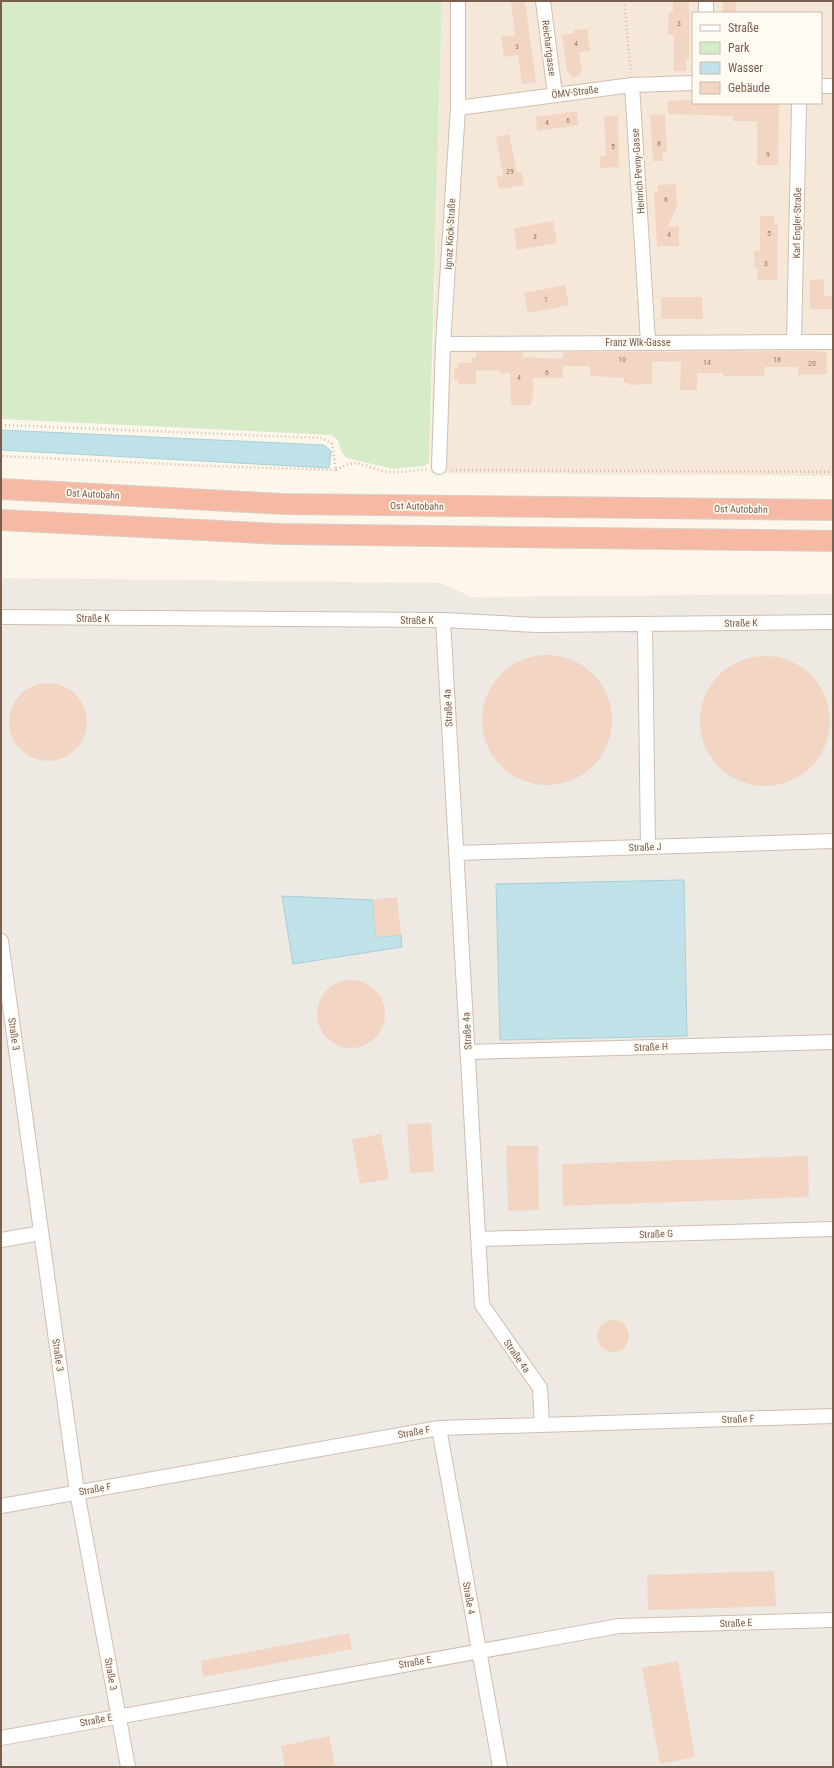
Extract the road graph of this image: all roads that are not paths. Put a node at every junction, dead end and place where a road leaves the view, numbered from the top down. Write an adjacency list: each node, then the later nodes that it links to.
1 (458, 1): 11 (street, Ignaz Köck-Straße)
2 (543, 1): 9 (street, Reichartgasse)
3 (706, 1): 4 (street)
4 (706, 12)
5 (692, 83): 6 (street, ÖMV-Straße)
6 (632, 85): 9 (street, ÖMV-Straße); 12 (street, Heinrich Pevny-Gasse)
7 (822, 86): 8 (street)
8 (833, 86)
9 (555, 94): 11 (street, ÖMV-Straße)
10 (799, 104): 13 (street, Karl Engler-Straße)
11 (458, 108): 15 (street, Ignaz Köck-Straße)
12 (648, 342): 13 (street, Franz Wlk-Gasse); 15 (street, Franz Wlk-Gasse)
13 (794, 342): 14 (street, Franz Wlk-Gasse)
14 (833, 342)
15 (443, 344): 16 (street, Ignaz Köck-Straße)
16 (439, 467)
17 (1, 489): 18 (highway, Ost Autobahn)
18 (833, 510)
19 (1, 520): 20 (highway)
20 (833, 541)
21 (1, 617): 22 (street, Straße K)
22 (443, 620): 24 (street, Straße K); 27 (street, Straße 4a)
23 (833, 622): 24 (street, Straße K)
24 (645, 624): 26 (street)
25 (833, 841): 26 (street, Straße J)
26 (648, 846): 27 (street, Straße J)
27 (457, 852): 30 (street, Straße 4a)
28 (1, 941): 32 (street, Straße 3)
29 (833, 1042): 30 (street, Straße H)
30 (468, 1052): 33 (street, Straße 4a)
31 (833, 1229): 33 (street, Straße G)
32 (41, 1233): 34 (street); 38 (street, Straße 3)
33 (479, 1239): 36 (street, Straße 4a)
34 (1, 1240)
35 (833, 1416): 36 (street, Straße F)
36 (542, 1425): 37 (street, Straße F)
37 (439, 1428): 38 (street, Straße F); 41 (street, Straße 4)
38 (77, 1492): 39 (street, Straße F); 42 (street, Straße 3)
39 (1, 1506)
40 (833, 1620): 41 (street, Straße E)
41 (479, 1650): 42 (street, Straße E); 45 (street, Straße 4)
42 (119, 1716): 43 (street, Straße E); 44 (street, Straße 3)
43 (1, 1738)
44 (128, 1767)
45 (500, 1767)

